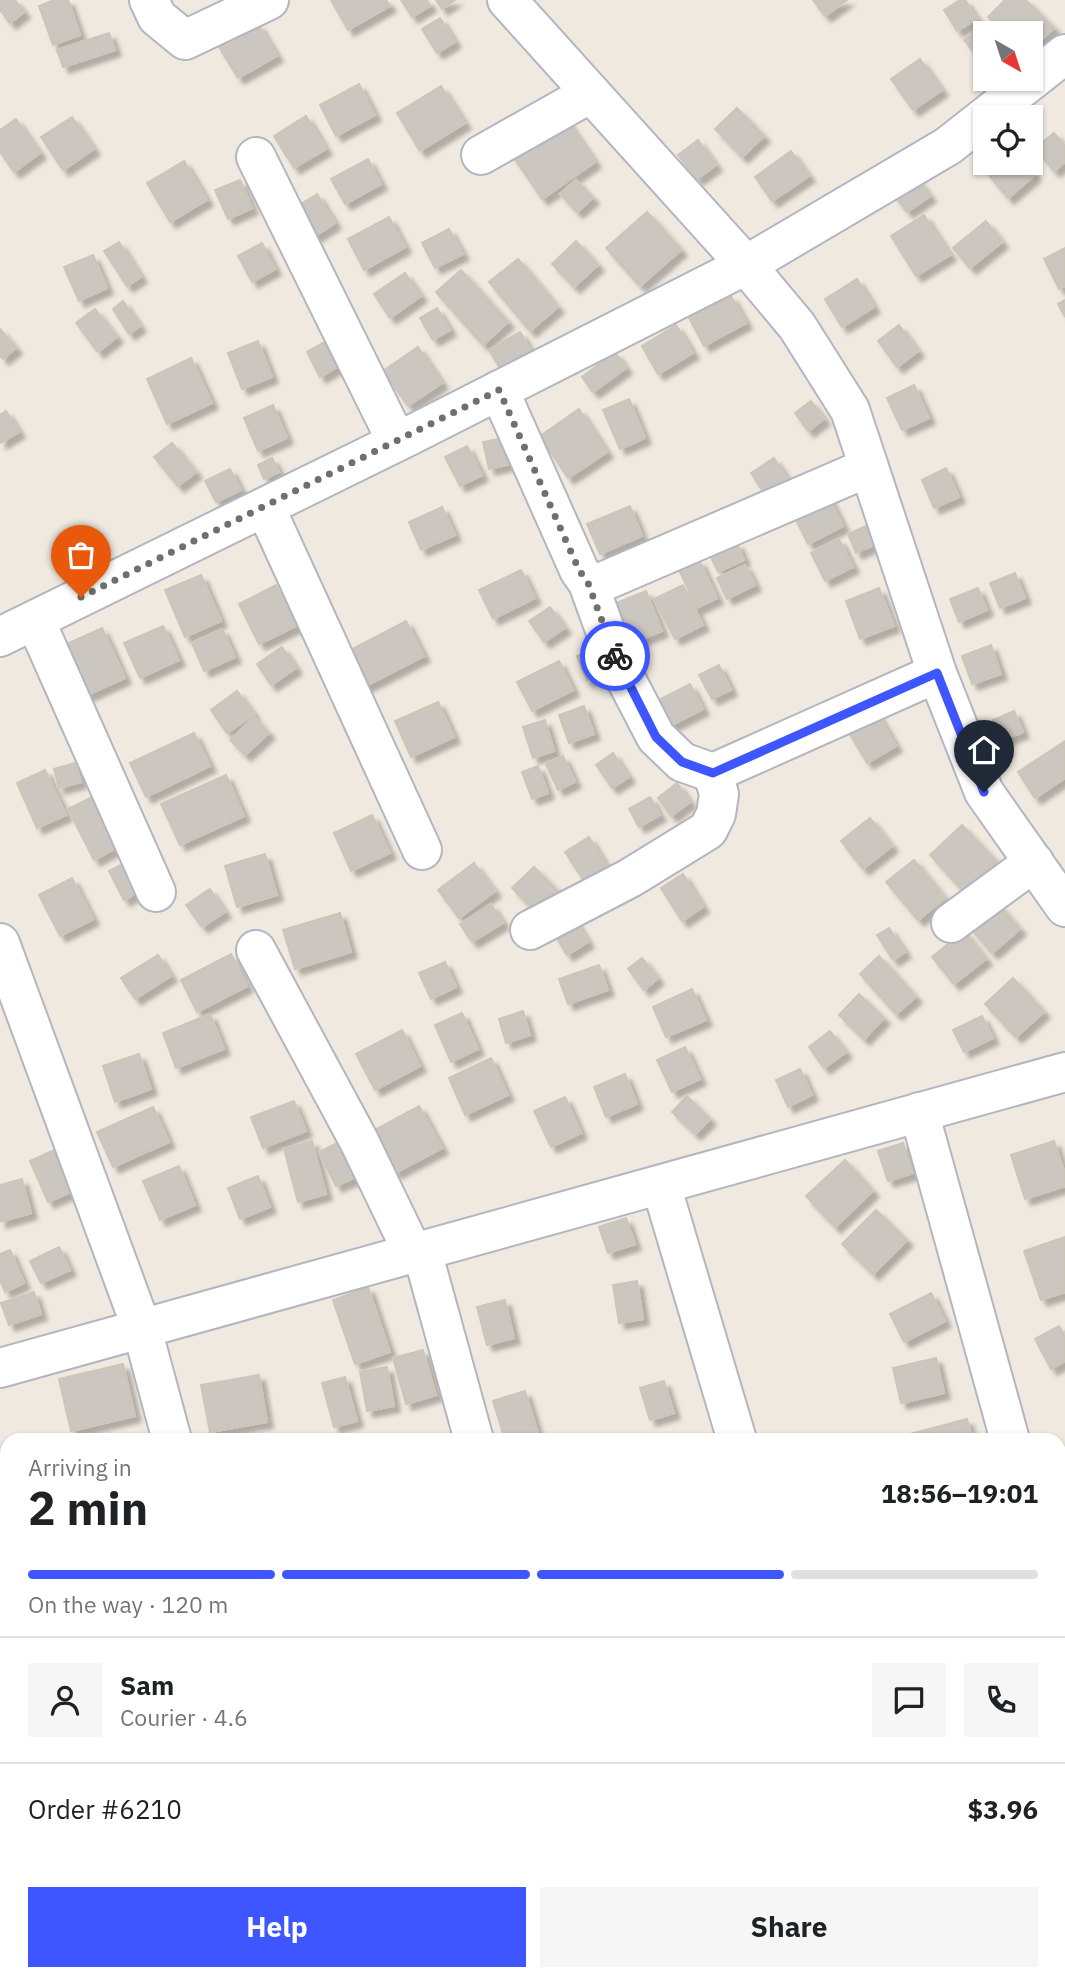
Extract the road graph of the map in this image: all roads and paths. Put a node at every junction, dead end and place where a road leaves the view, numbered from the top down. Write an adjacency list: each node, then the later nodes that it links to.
1 (149, 0): 2 (street)
2 (269, 0)
3 (507, 0): 5 (street)
4 (1065, 54): 8 (street)
5 (591, 93): 6 (street); 8 (street)
6 (481, 155)
7 (256, 157): 10 (street)
8 (746, 265): 9 (street); 11 (street)
9 (499, 390): 10 (street); 13 (street)
10 (397, 442): 12 (street)
11 (869, 467): 13 (street); 16 (street)
12 (265, 507): 14 (street); 18 (street)
13 (588, 583): 17 (street)
14 (35, 620): 15 (street); 20 (street)
15 (0, 637)
16 (937, 673): 17 (street); 19 (street)
17 (713, 773): 23 (street)
18 (422, 850)
19 (1034, 862): 21 (street); 22 (street)
20 (156, 892)
21 (1065, 907)
22 (951, 923)
23 (530, 930)
24 (0, 943): 26 (street)
25 (256, 950): 30 (street)
26 (12, 1011): 31 (street)
27 (1065, 1072): 28 (street)
28 (919, 1112): 29 (street); 36 (street)
29 (661, 1185): 30 (street); 35 (street)
30 (417, 1252): 31 (street); 34 (street)
31 (142, 1329): 32 (street); 33 (street)
32 (0, 1368)
33 (170, 1433)
34 (472, 1433)
35 (735, 1433)
36 (1008, 1433)

